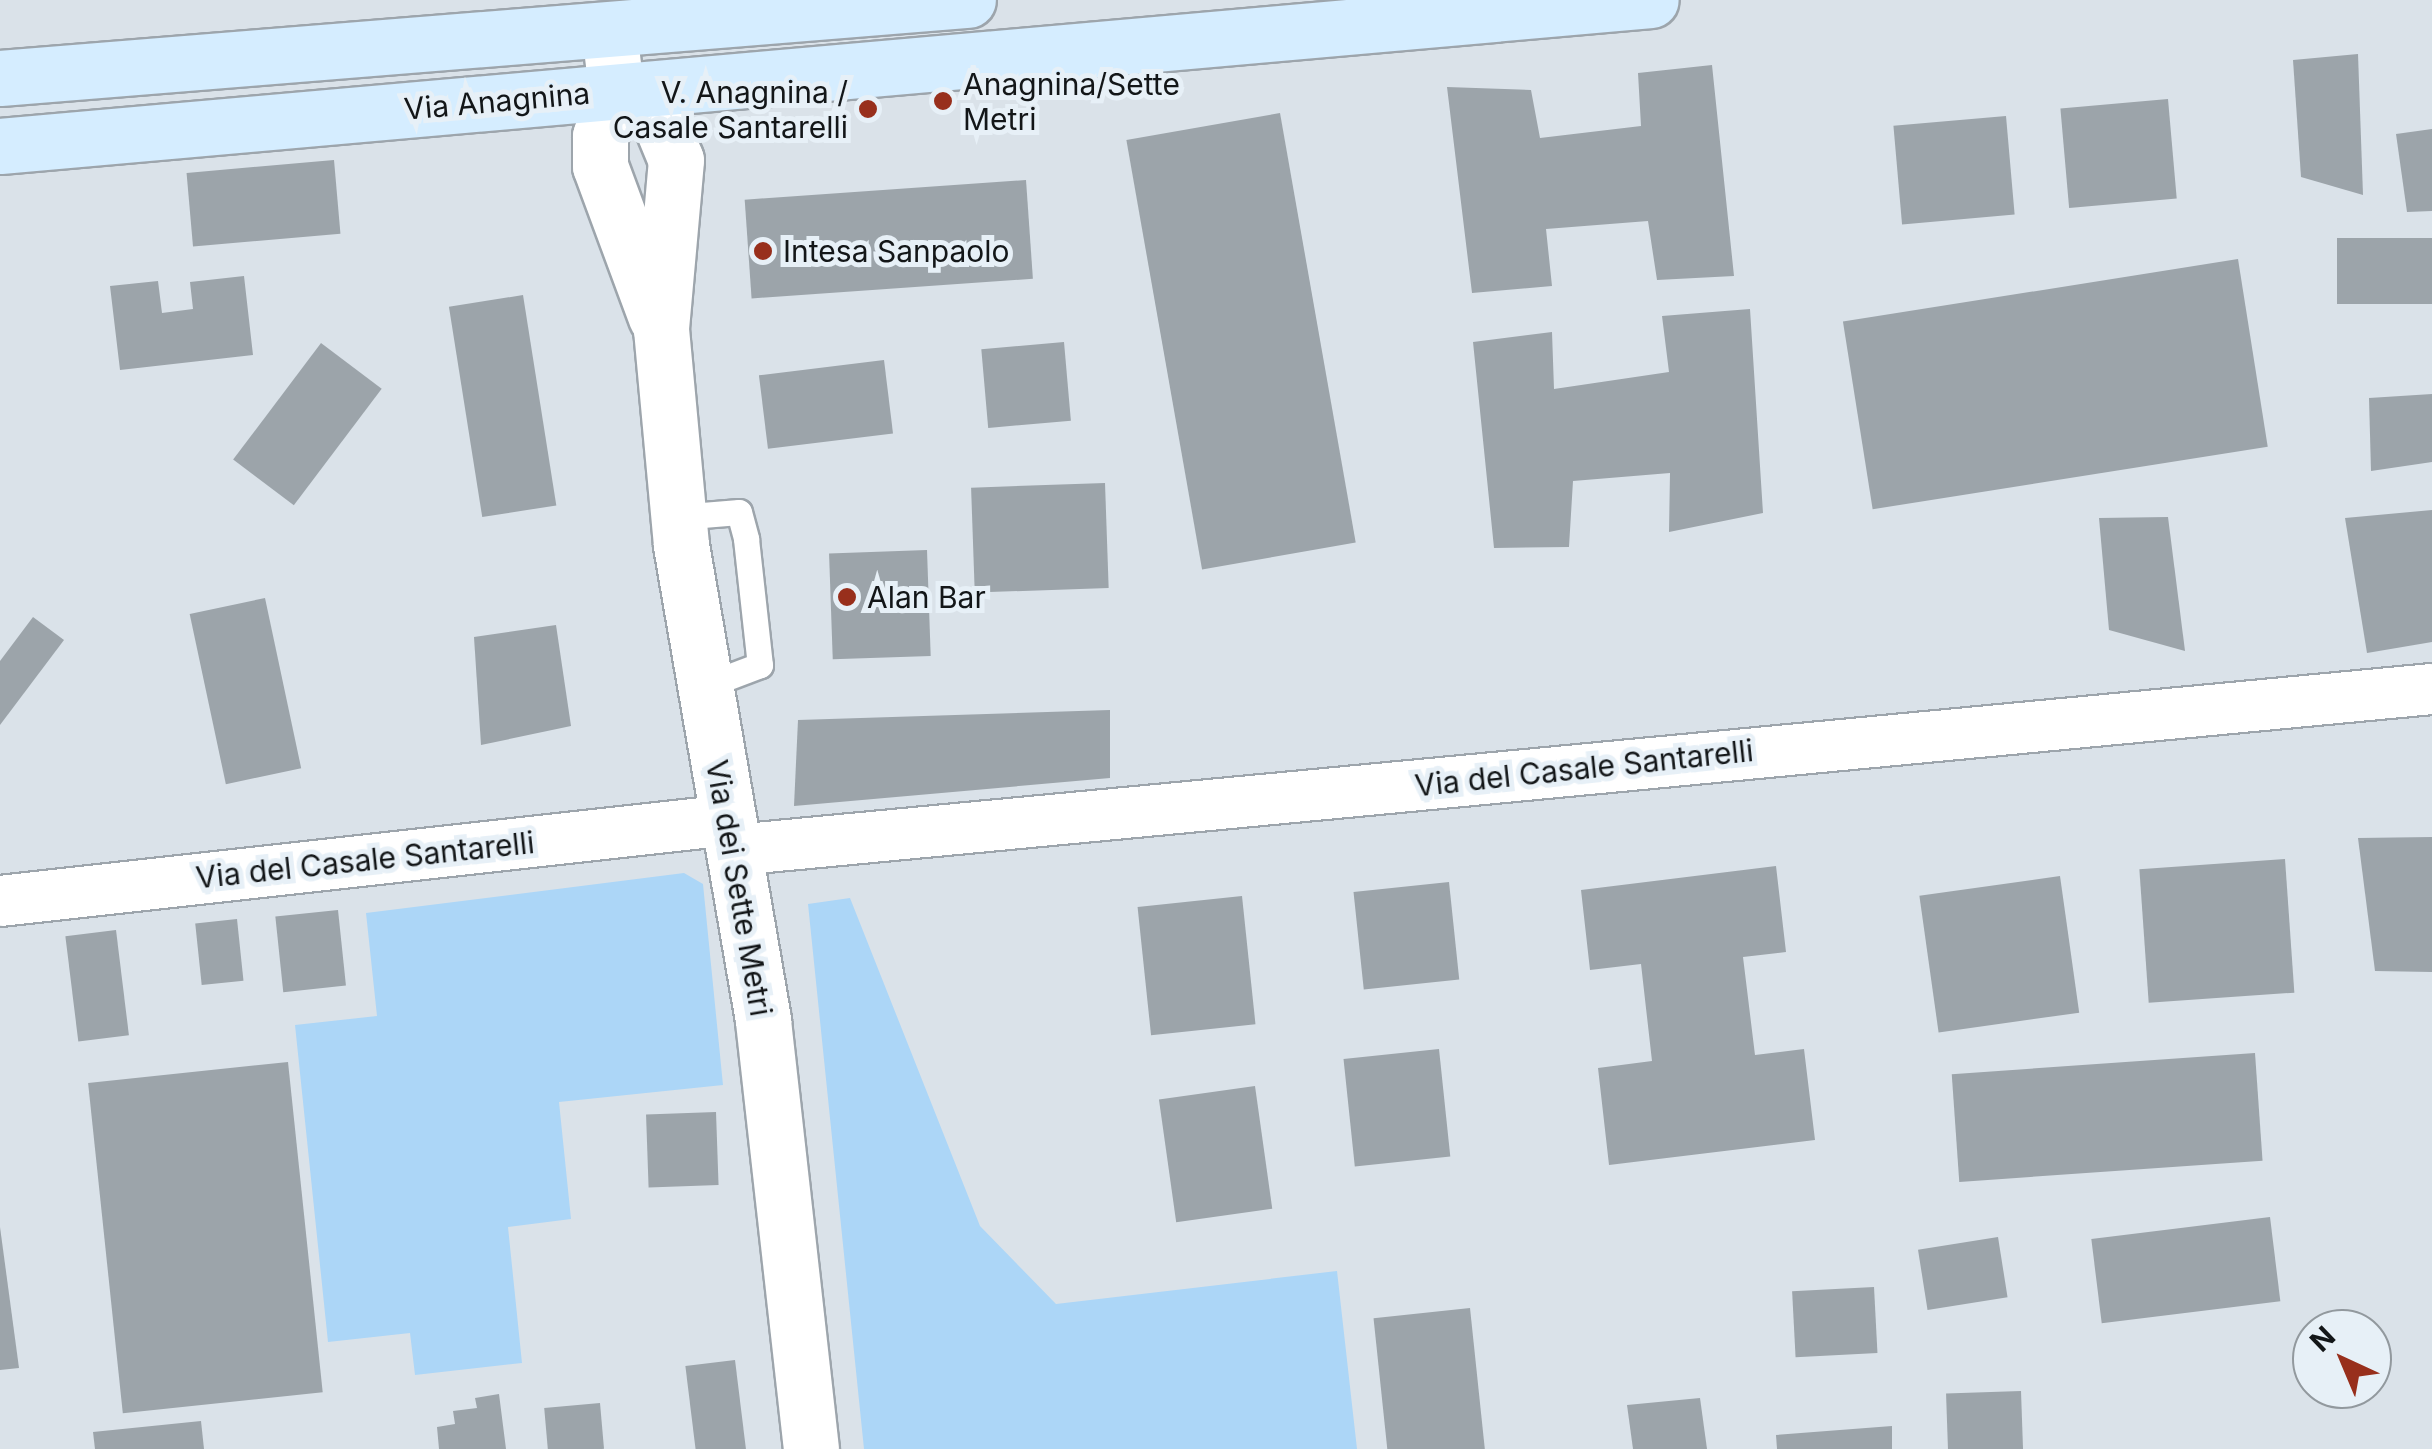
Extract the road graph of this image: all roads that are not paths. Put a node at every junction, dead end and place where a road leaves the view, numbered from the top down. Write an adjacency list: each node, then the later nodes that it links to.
1 (1651, 0): 5 (main road, Via Anagnina)
2 (947, 1): 3 (main road, Via Anagnina)
3 (609, 30): 4 (main road, Via Anagnina); 5 (street)
4 (0, 78)
5 (616, 90): 6 (main road, Via Anagnina); 7 (street, Via dei Sette Metri); 7 (street, Via dei Sette Metri)
6 (0, 146)
7 (661, 329): 9 (street, Via dei Sette Metri)
8 (2432, 689): 9 (street, Via del Casale Santarelli)
9 (732, 835): 10 (street, Via del Casale Santarelli); 11 (street, Via dei Sette Metri)
10 (0, 901)
11 (810, 1449)

